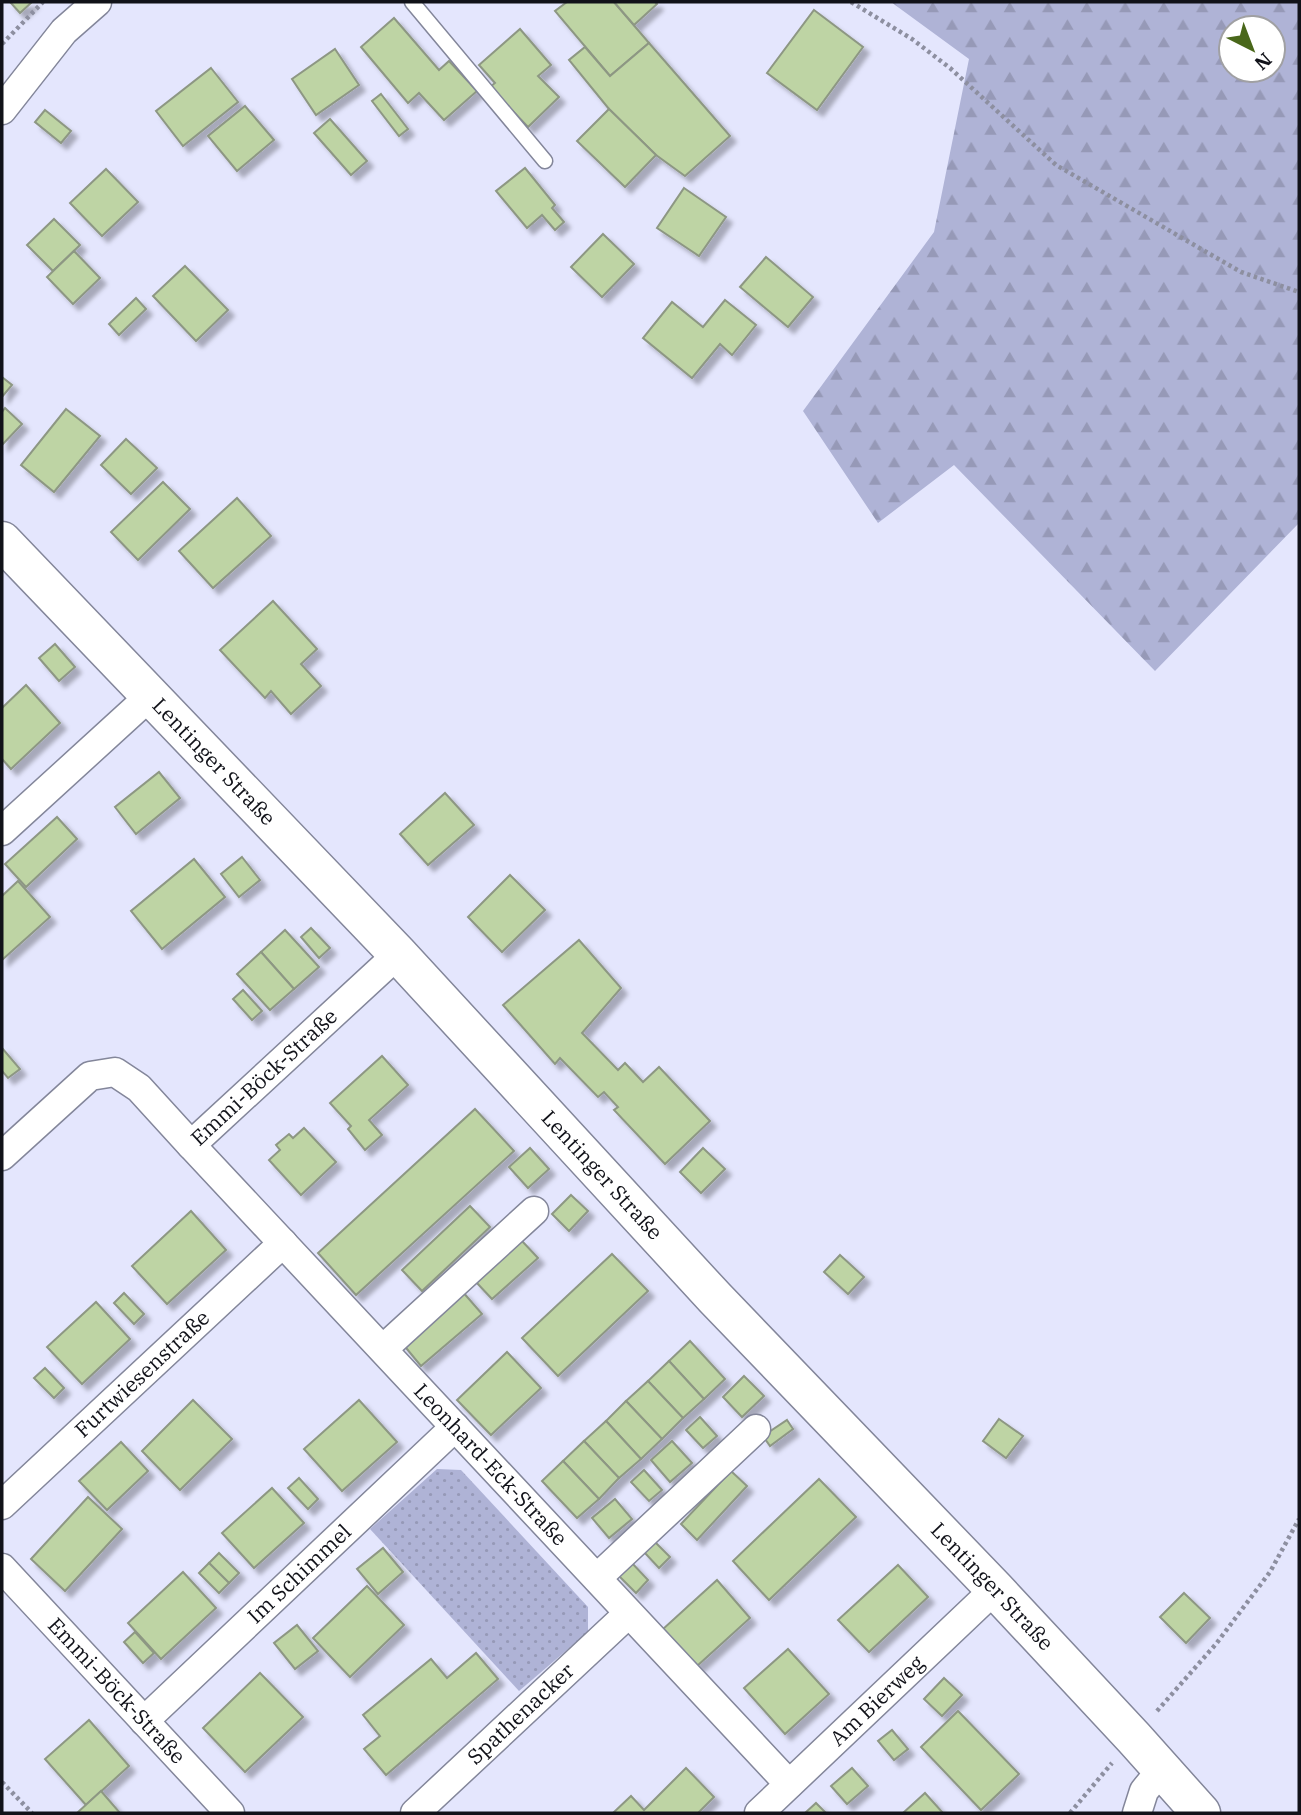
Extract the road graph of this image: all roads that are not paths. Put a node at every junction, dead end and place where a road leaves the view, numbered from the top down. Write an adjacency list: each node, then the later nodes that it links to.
1 (97, 2): 3 (street)
2 (412, 2): 4 (lane)
3 (2, 110)
4 (545, 161)
5 (2, 541): 6 (street, Lentinger Straße)
6 (151, 695): 7 (street); 8 (street, Lentinger Straße)
7 (2, 831)
8 (398, 954): 9 (street, Emmi-Böck-Straße); 19 (street, Lentinger Straße)
9 (191, 1145): 10 (street, Emmi-Böck-Straße); 12 (street, Leonhard-Eck-Straße)
10 (2, 1156)
11 (534, 1211): 13 (street)
12 (283, 1243): 13 (street, Leonhard-Eck-Straße); 16 (street, Furtwiesenstraße)
13 (383, 1349): 14 (street, Leonhard-Eck-Straße)
14 (455, 1427): 18 (street, Leonhard-Eck-Straße); 21 (street, Im Schimmel)
15 (756, 1429): 18 (street)
16 (2, 1505)
17 (2, 1568): 21 (street, Emmi-Böck-Straße)
18 (597, 1578): 20 (street, Leonhard-Eck-Straße)
19 (995, 1589): 22 (street, Lentinger Straße); 23 (street, Am Bierweg)
20 (628, 1614): 23 (street, Leonhard-Eck-Straße); 25 (street, Spathenacker)
21 (144, 1721): 24 (street, Emmi-Böck-Straße)
22 (1163, 1769): 27 (street); 28 (street, Lentinger Straße)
23 (789, 1784): 26 (street, Am Bierweg)
24 (230, 1813)
25 (415, 1813)
26 (759, 1813)
27 (1137, 1813)
28 (1201, 1813)

